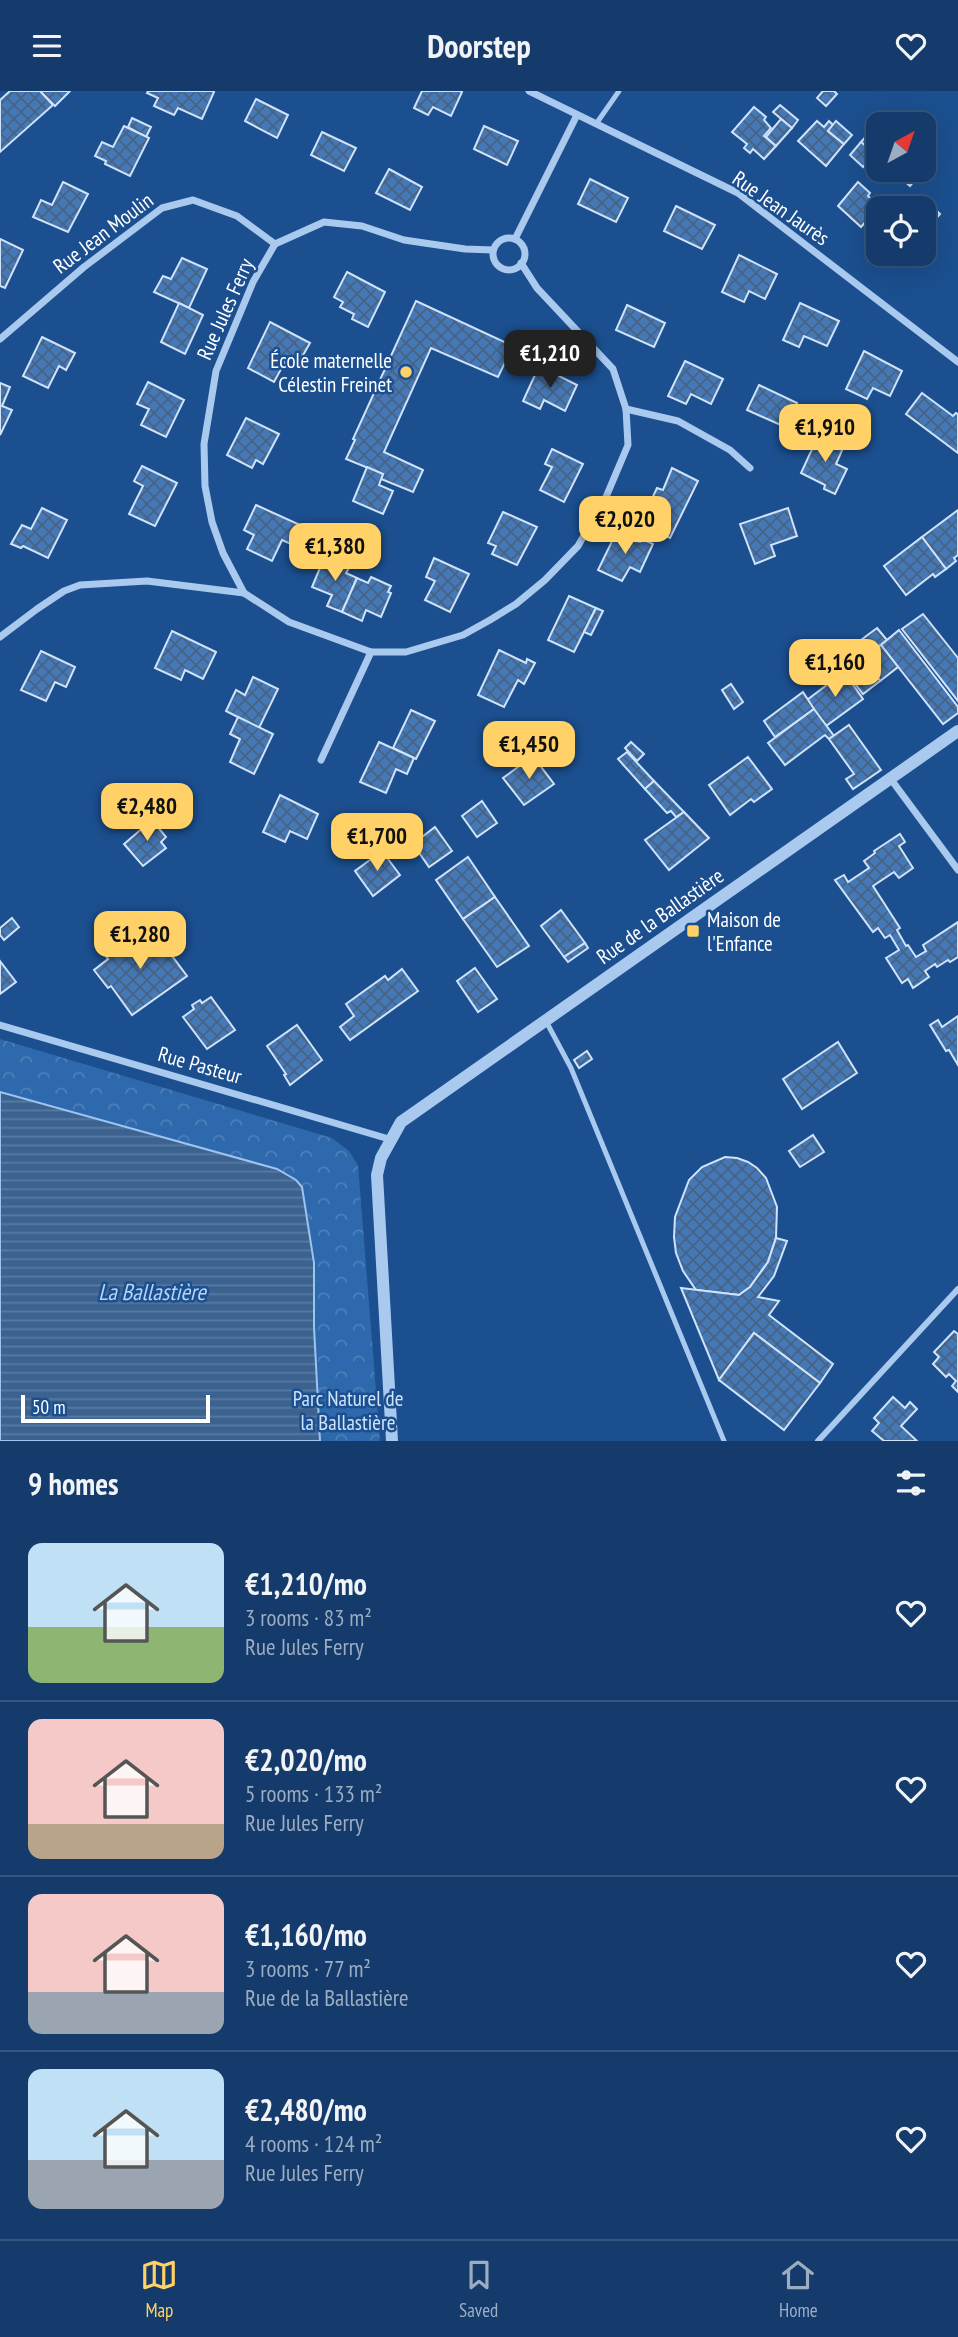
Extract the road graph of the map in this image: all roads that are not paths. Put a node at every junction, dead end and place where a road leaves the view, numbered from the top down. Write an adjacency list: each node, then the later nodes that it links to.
1 (529, 91): 3 (street, Rue Jean Jaurès)
2 (619, 91): 4 (lane)
3 (577, 115): 4 (street, Rue Jean Jaurès); 5 (street)
4 (596, 124): 10 (street, Rue Jean Jaurès)
5 (515, 239): 7 (street, Rue Jules Ferry); 8 (street, Rue Jules Ferry)
6 (275, 244): 7 (street, Rue Jules Ferry); 9 (street, Rue Jean Moulin); 13 (street, Rue Jules Ferry)
7 (493, 250): 8 (street)
8 (521, 263): 11 (street, Rue Jules Ferry)
9 (0, 339)
10 (958, 362)
11 (626, 409): 12 (street); 15 (street, Rue Jules Ferry)
12 (750, 468)
13 (244, 593): 14 (street); 15 (street, Rue Jules Ferry)
14 (0, 638)
15 (371, 652): 17 (street)
16 (958, 731): 18 (street, Rue de la Ballastière)
17 (321, 760)
18 (890, 778): 19 (street); 20 (street, Rue de la Ballastière)
19 (958, 870)
20 (545, 1020): 22 (street, Rue de la Ballastière); 25 (lane)
21 (0, 1025): 22 (street, Rue Pasteur)
22 (389, 1139): 24 (street)
23 (958, 1289): 26 (street)
24 (392, 1441)
25 (723, 1441)
26 (818, 1441)

